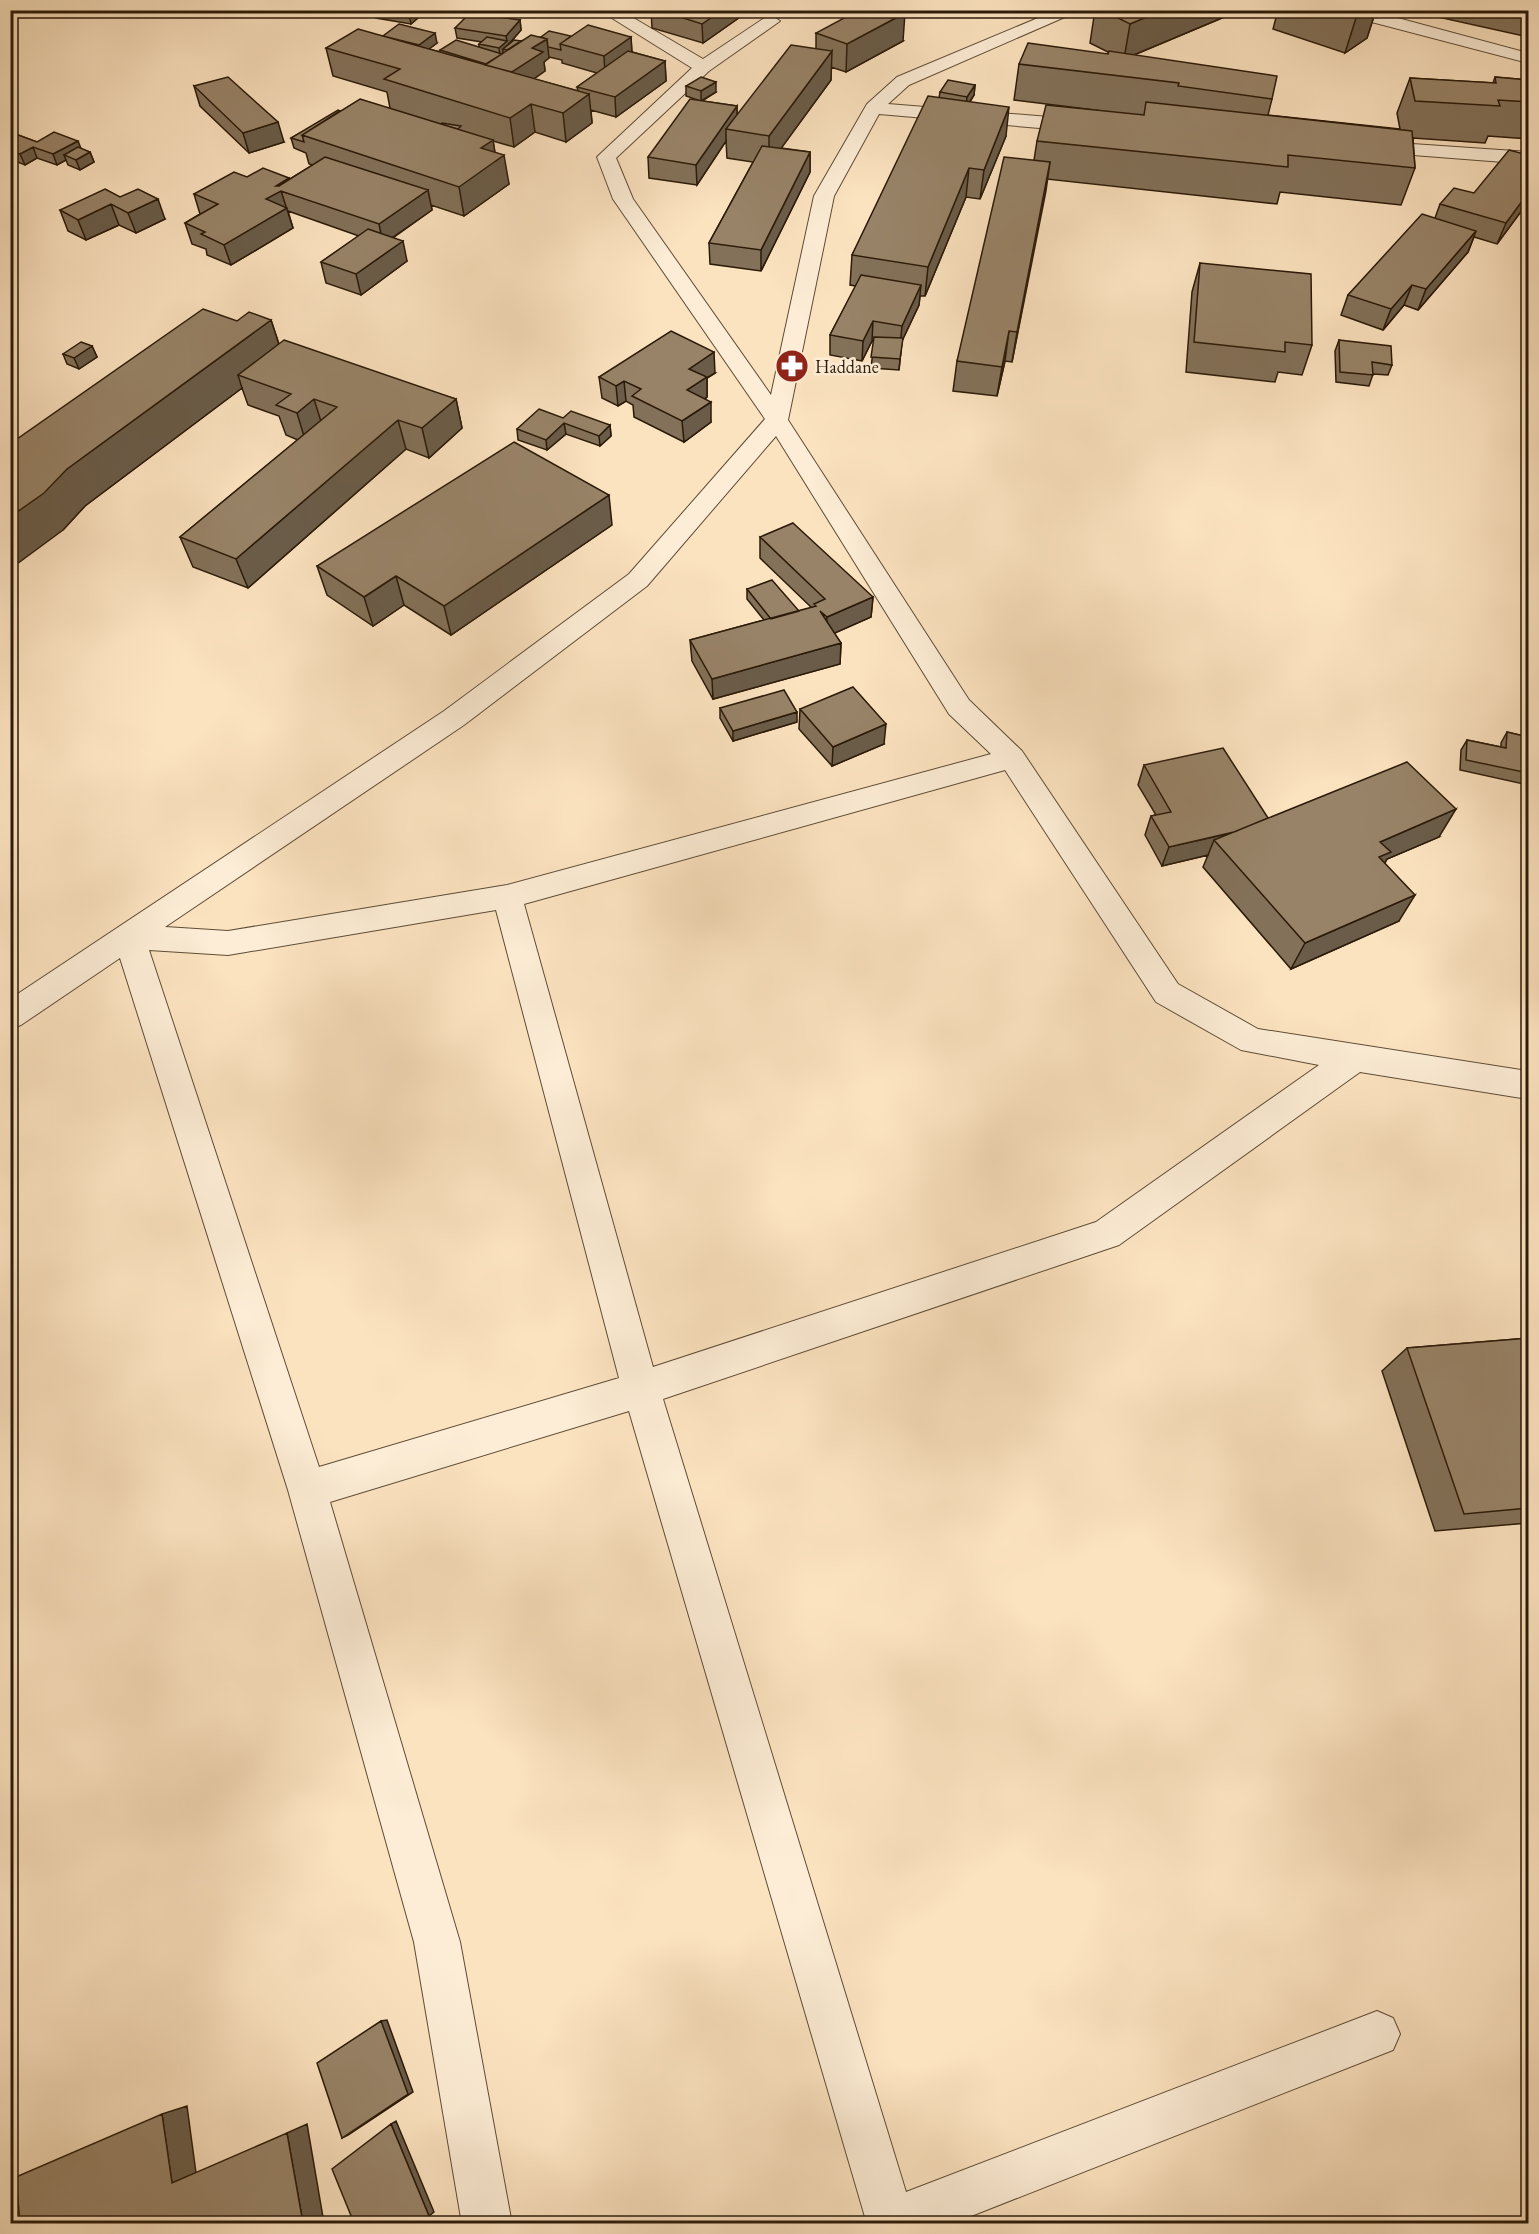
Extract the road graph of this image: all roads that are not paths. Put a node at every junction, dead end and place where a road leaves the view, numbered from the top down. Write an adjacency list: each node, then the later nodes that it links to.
1 (607, 10): 6 (street)
2 (1073, 10): 7 (street)
3 (1347, 10): 5 (street)
4 (772, 21): 6 (street)
5 (1528, 58)
6 (703, 67): 11 (street)
7 (873, 108): 8 (street); 11 (street)
8 (1099, 127)
9 (1347, 146): 10 (street)
10 (1528, 158)
11 (777, 420): 12 (street); 14 (street)
12 (1012, 758): 13 (street); 16 (street)
13 (507, 897): 14 (street); 18 (street)
14 (129, 937): 15 (street); 19 (street)
15 (10, 1016)
16 (1353, 1059): 17 (street); 18 (street)
17 (1528, 1085)
18 (641, 1389): 19 (street); 22 (street)
19 (307, 1490): 21 (street)
20 (1377, 2034): 22 (street)
21 (487, 2223)
22 (889, 2223)

